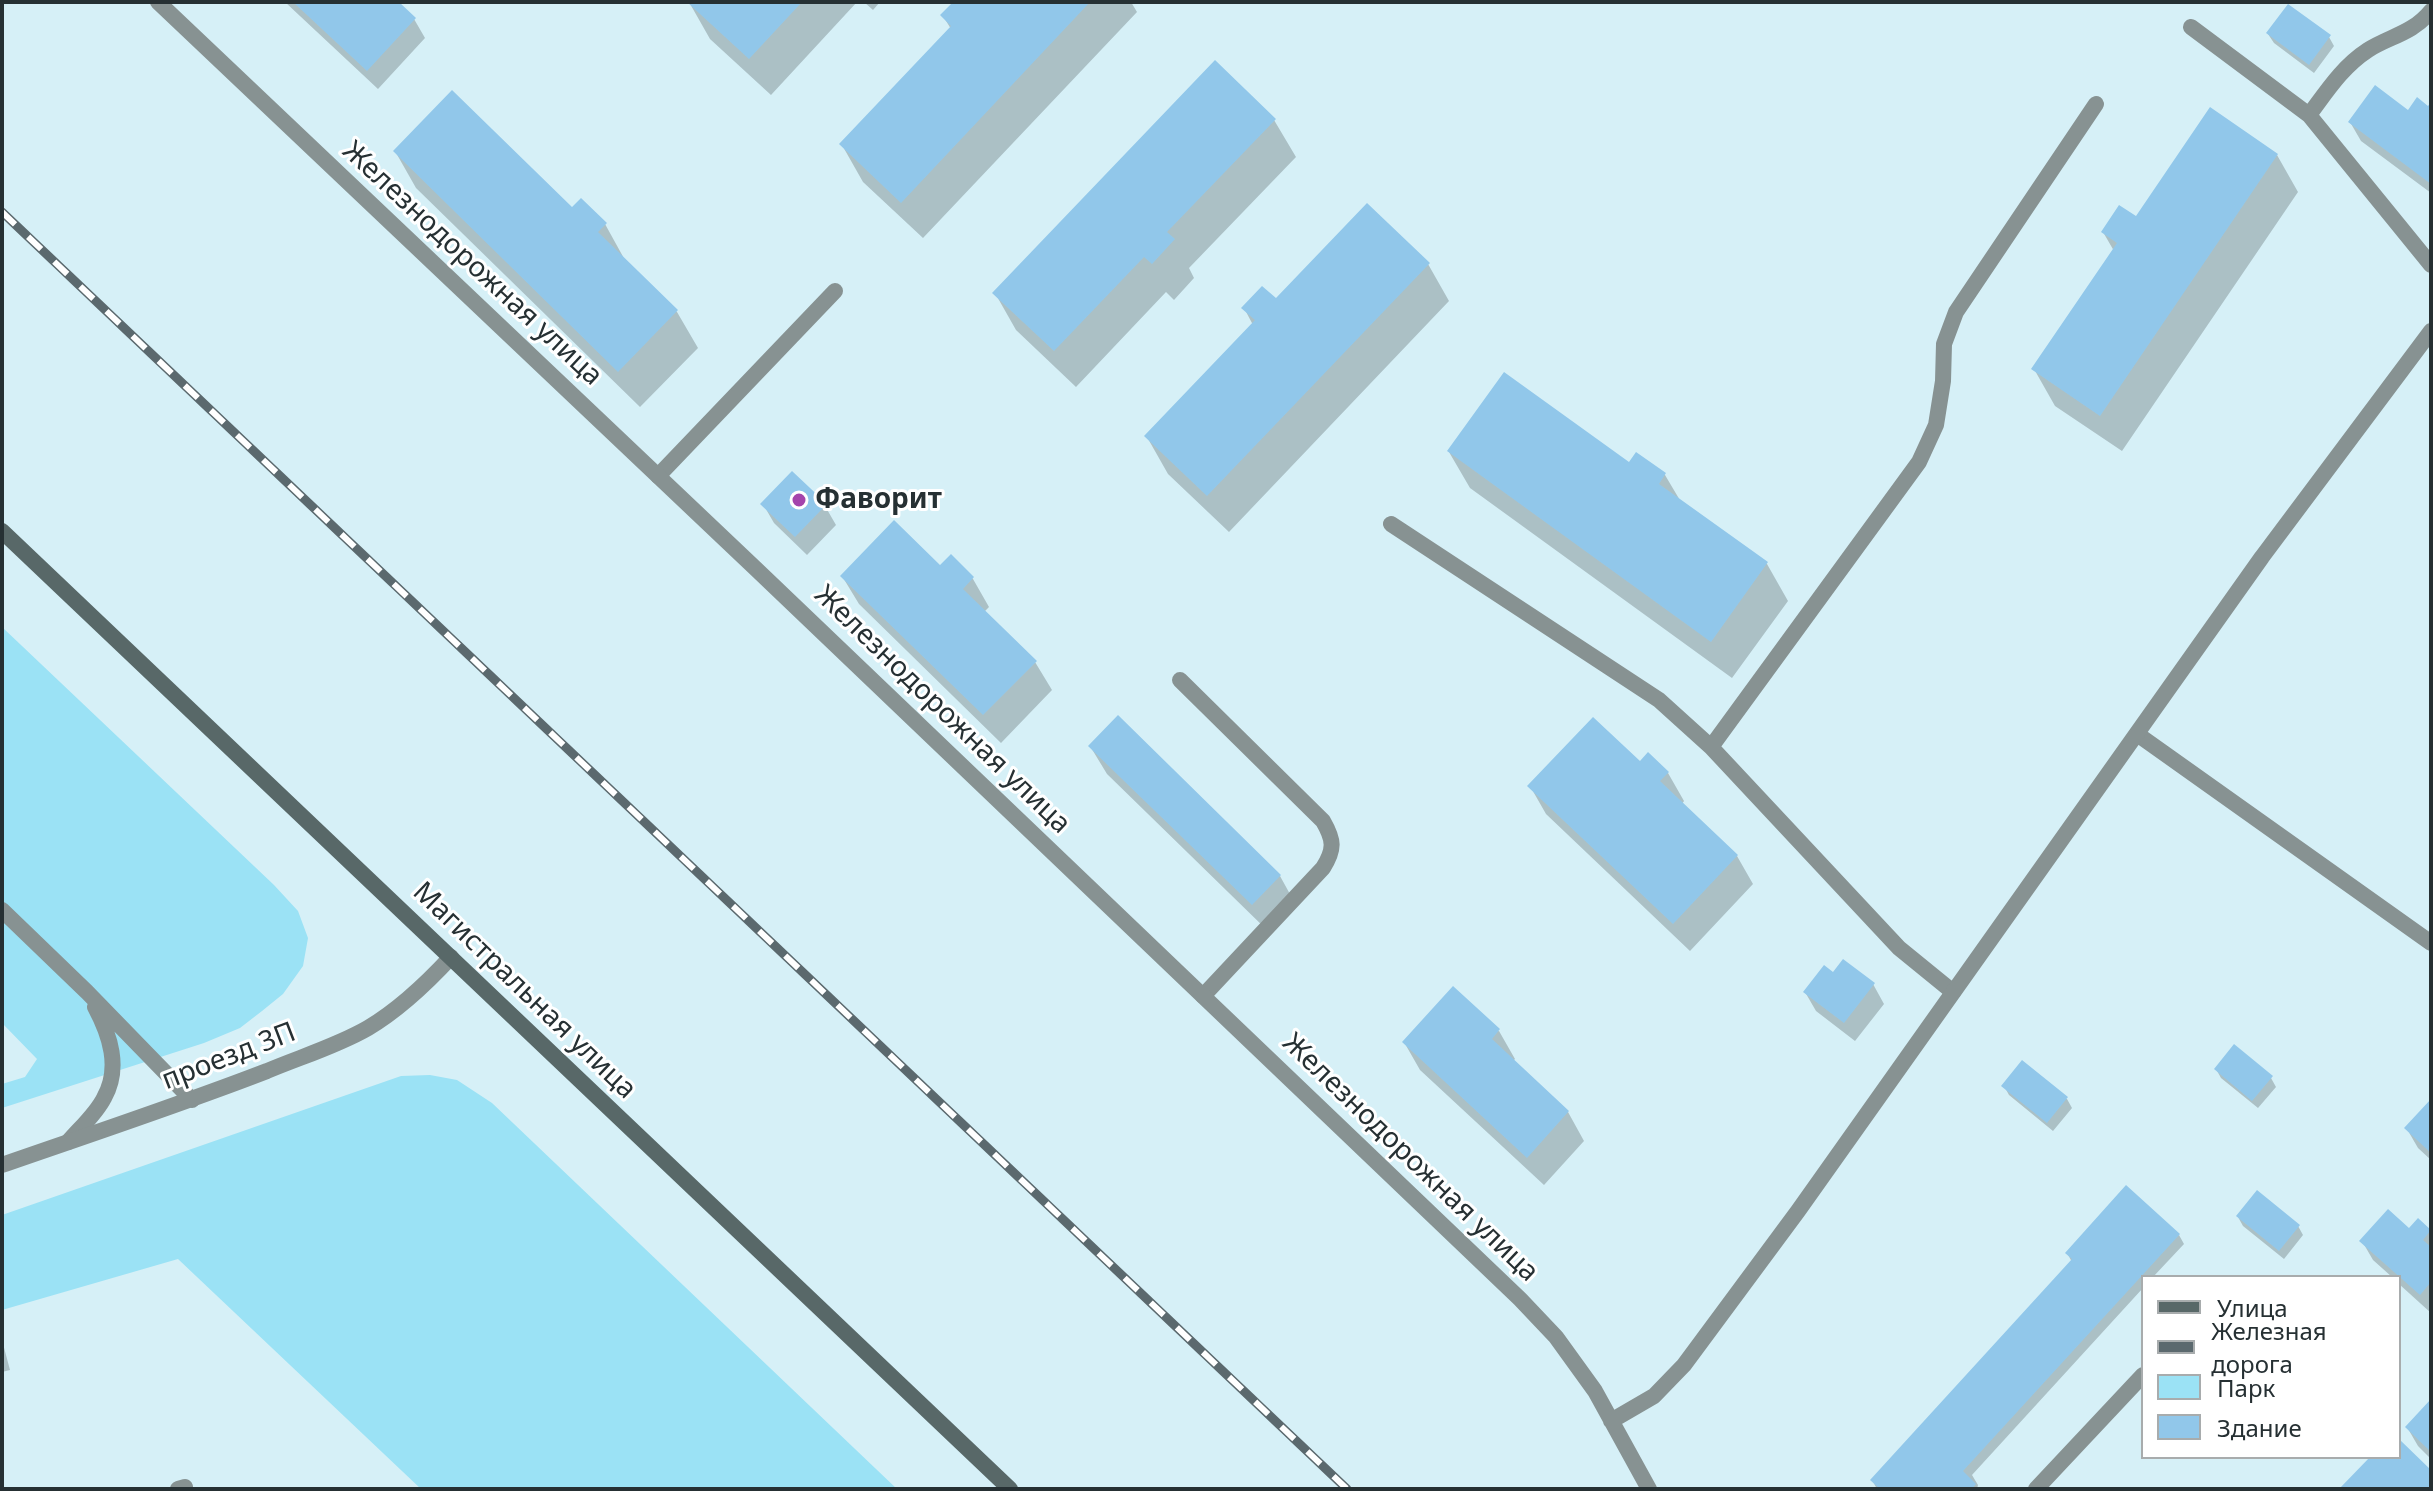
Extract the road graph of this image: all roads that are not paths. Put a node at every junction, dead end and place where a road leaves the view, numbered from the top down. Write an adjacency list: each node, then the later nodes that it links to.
1 (158, 2): 9 (street, Железнодорожная улица)
2 (2431, 11): 5 (street)
3 (2191, 27): 5 (street)
4 (2096, 104): 14 (street)
5 (2309, 115): 6 (street)
6 (2431, 265)
7 (835, 291): 9 (street)
8 (2431, 331): 13 (street)
9 (658, 476): 20 (street, Железнодорожная улица)
10 (1391, 524): 14 (street)
11 (2, 531): 17 (main road, Магистральная улица)
12 (1180, 680): 20 (street)
13 (2137, 734): 16 (street); 19 (street)
14 (1711, 747): 19 (street)
15 (2, 910): 18 (street)
16 (2431, 943)
17 (451, 957): 21 (street, проезд 3П); 26 (main road, Магистральная улица)
18 (87, 992): 21 (street); 22 (street)
19 (1953, 992): 25 (street)
20 (1203, 996): 25 (street, Железнодорожная улица)
21 (192, 1100): 22 (street, проезд 3П)
22 (68, 1142): 23 (street, проезд 3П)
23 (2, 1165)
24 (2141, 1377): 28 (street)
25 (1611, 1421): 27 (street, Железнодорожная улица)
26 (1010, 1489)
27 (1649, 1489)
28 (2036, 1489)

